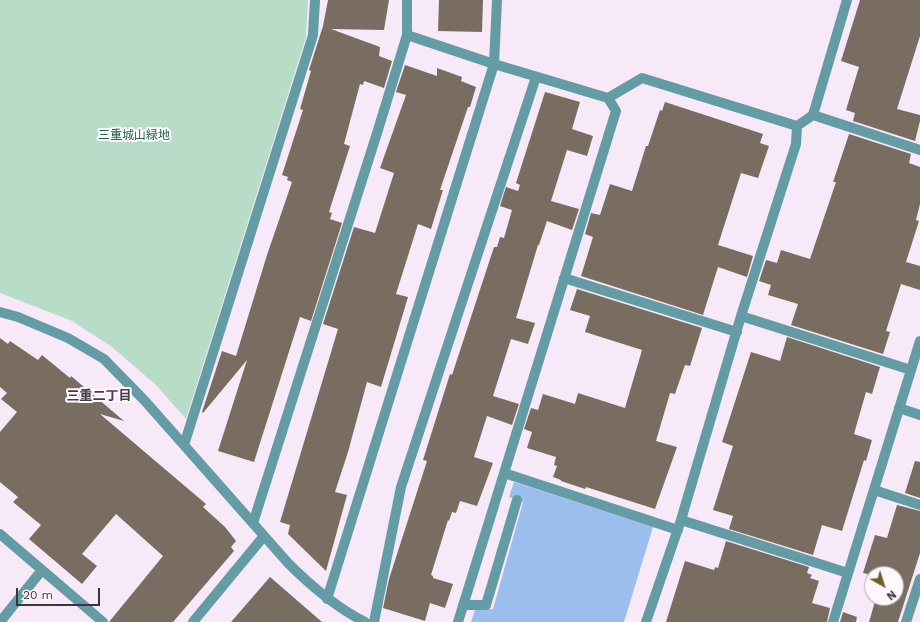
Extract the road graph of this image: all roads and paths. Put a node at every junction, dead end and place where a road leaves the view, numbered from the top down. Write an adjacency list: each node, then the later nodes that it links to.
1 (315, 0): 20 (street)
2 (407, 0): 5 (street)
3 (497, 0): 6 (street)
4 (847, 0): 9 (street)
5 (407, 35): 6 (street); 25 (street)
6 (494, 64): 7 (street); 32 (street)
7 (536, 77): 8 (street); 38 (street)
8 (608, 98): 10 (street); 12 (street)
9 (813, 115): 10 (street); 11 (street)
10 (797, 126): 14 (street)
11 (920, 150)
12 (564, 278): 15 (street); 21 (street)
13 (0, 312): 20 (street)
14 (741, 316): 15 (street); 17 (street)
15 (737, 332): 26 (street)
16 (920, 341): 17 (street)
17 (911, 370): 18 (street)
18 (899, 408): 19 (street); 22 (street)
19 (920, 415)
20 (184, 444): 25 (street)
21 (504, 473): 26 (street); 33 (street)
22 (874, 490): 24 (street); 30 (street)
23 (517, 500): 33 (street)
24 (920, 505)
25 (253, 523): 28 (street)
26 (680, 525): 30 (street); 40 (street)
27 (0, 534): 29 (street)
28 (264, 536): 32 (street); 36 (street)
29 (42, 570): 34 (street); 35 (street)
30 (848, 573): 41 (street)
31 (920, 579): 42 (street)
32 (327, 599): 37 (street)
33 (463, 605): 39 (street)
34 (0, 622)
35 (103, 622)
36 (193, 622)
37 (365, 622)
38 (374, 622)
39 (458, 622)
40 (646, 622)
41 (833, 622)
42 (906, 622)

